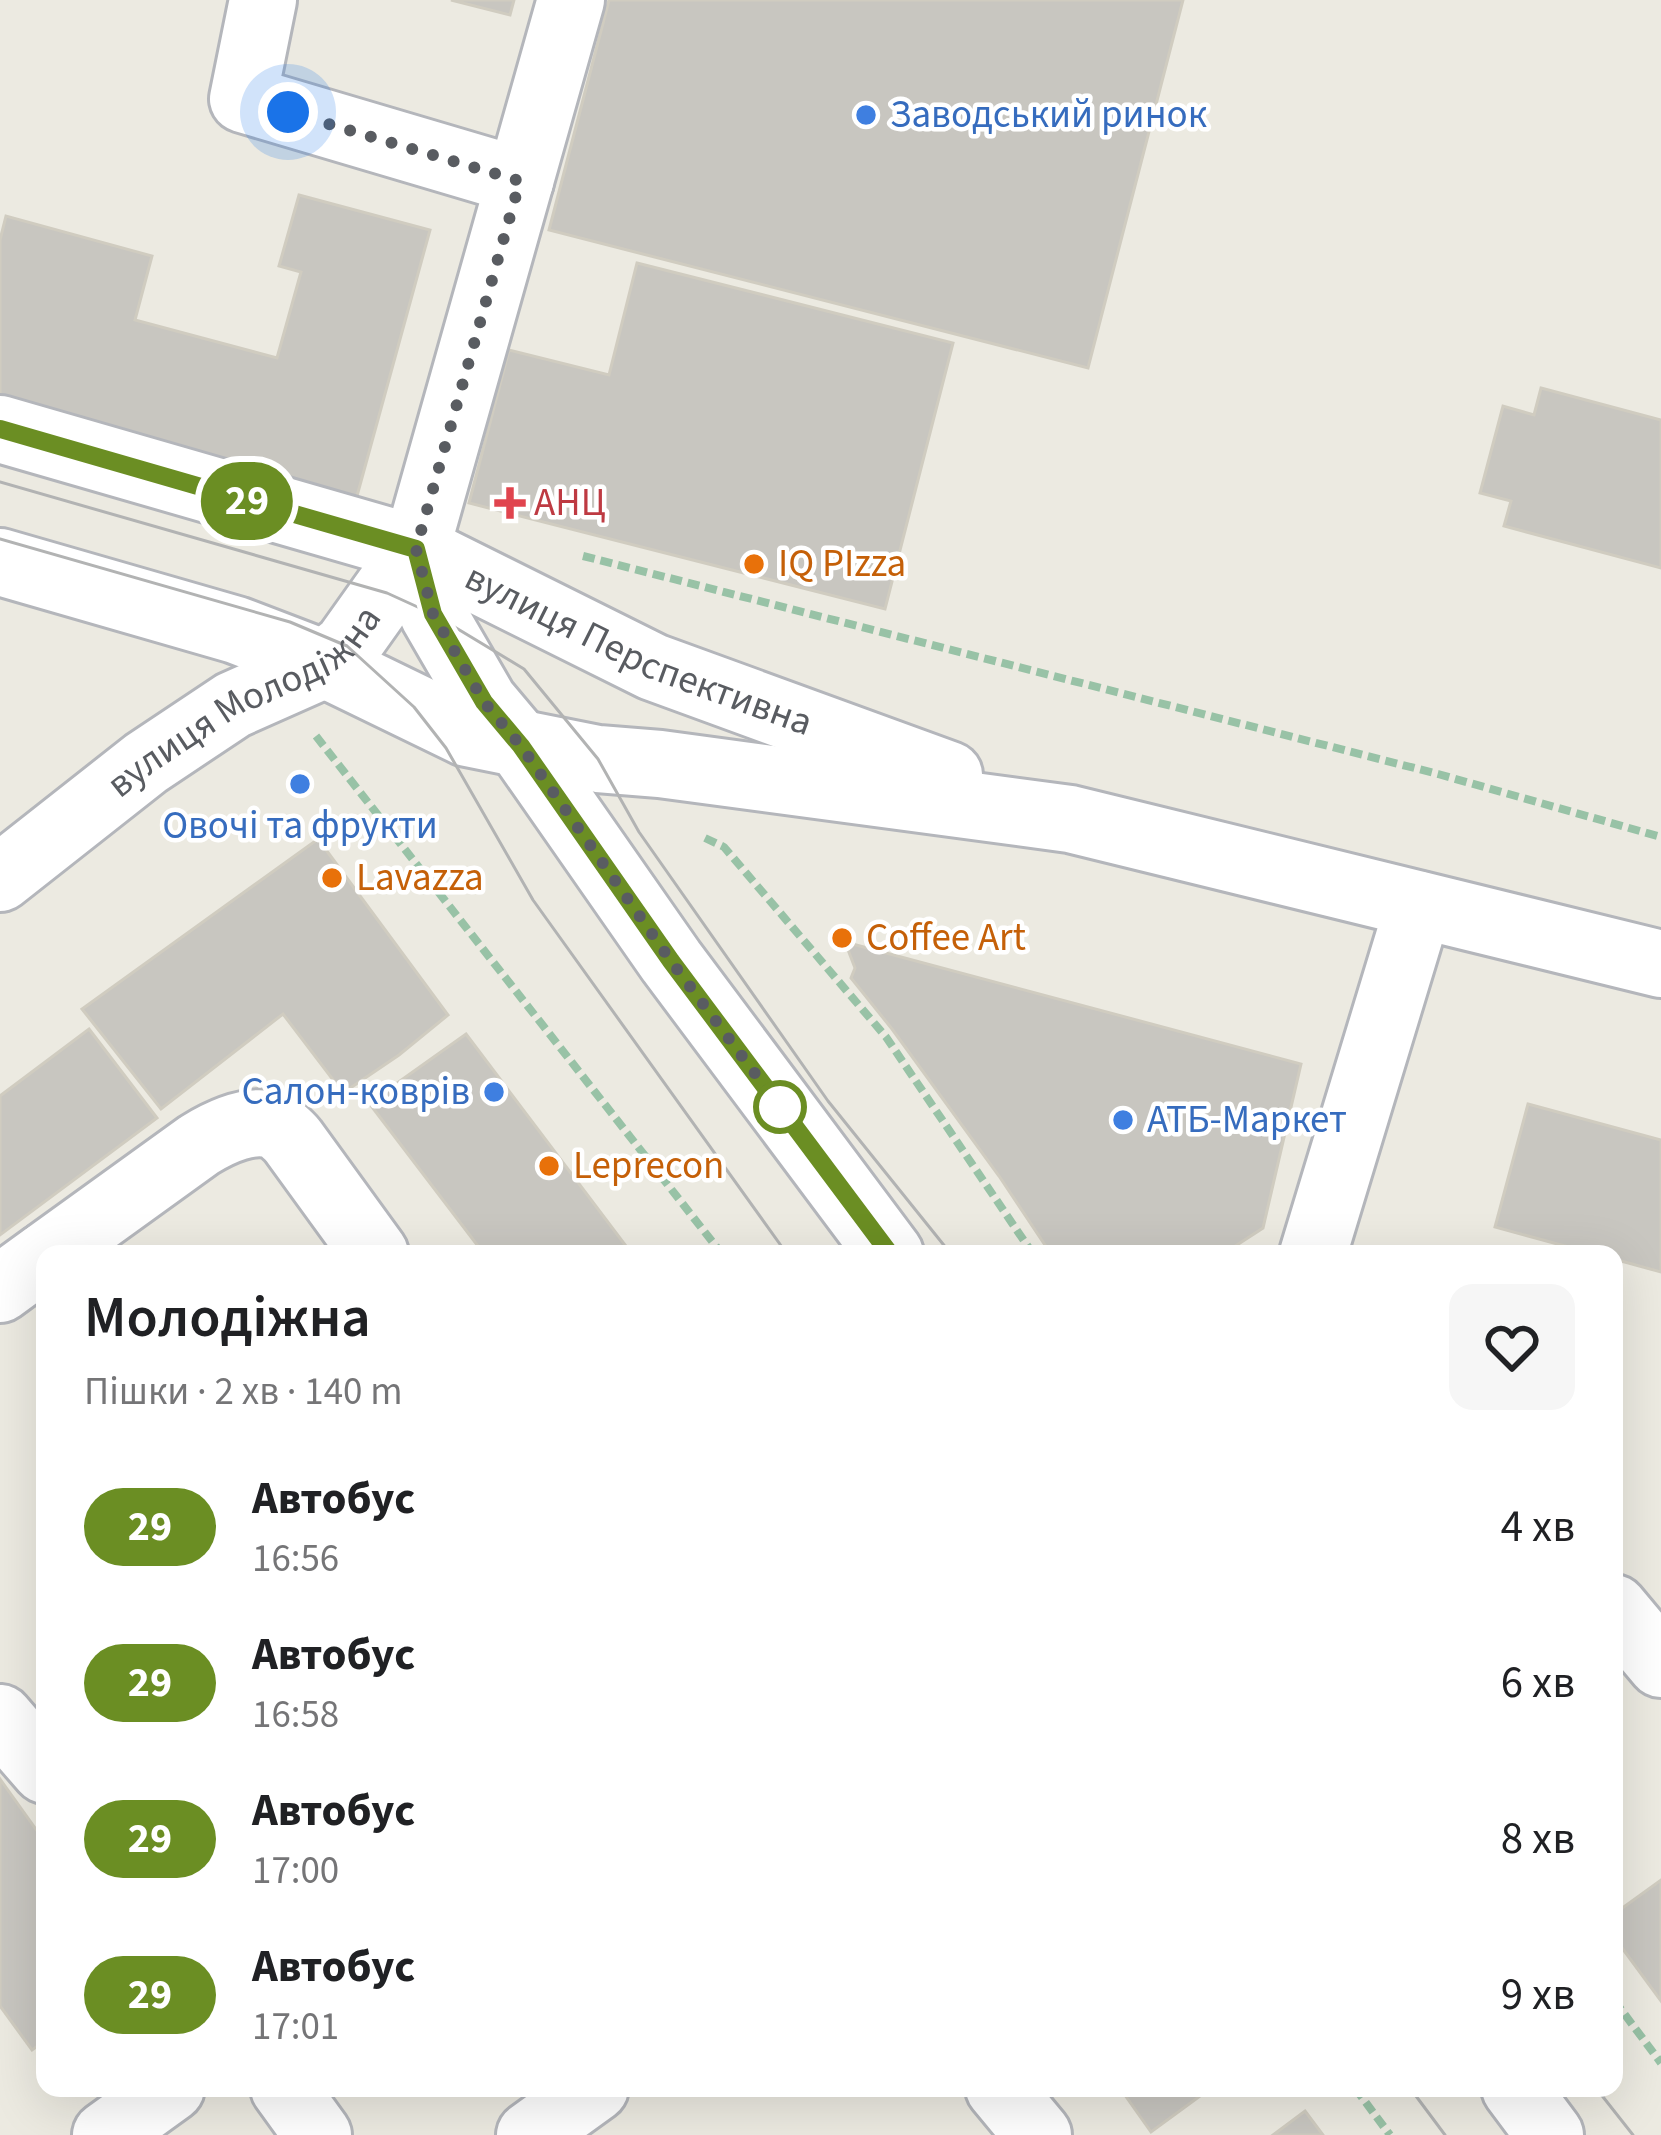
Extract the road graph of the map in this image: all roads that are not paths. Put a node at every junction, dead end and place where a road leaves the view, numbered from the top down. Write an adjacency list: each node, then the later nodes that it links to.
1 (263, 0): 3 (street)
2 (571, 0): 3 (street, вулиця Молодіжна)
3 (520, 181): 5 (street, вулиця Молодіжна)
4 (0, 429): 5 (street, вулиця Перспективна)
5 (416, 549): 7 (street, вулиця Молодіжна); 8 (street); 9 (street, вулиця Перспективна)
6 (0, 562): 7 (street, вулиця Перспективна)
7 (325, 664): 8 (street, вулиця Перспективна); 10 (street, вулиця Молодіжна)
8 (521, 746): 9 (street, вулиця Перспективна); 15 (street)
9 (1070, 819): 11 (street, вулиця Перспективна)
10 (0, 878)
11 (1419, 904): 12 (street, вулиця Перспективна); 16 (street)
12 (1661, 964)
13 (60, 1245): 14 (street)
14 (368, 1245)
15 (869, 1245)
16 (1318, 1245)
17 (36, 1262): 18 (street)
18 (0, 1288)
19 (1623, 1619): 20 (street)
20 (1661, 1664)
21 (0, 1718): 22 (street)
22 (36, 1760)
23 (159, 2097): 28 (street)
24 (291, 2097): 29 (street)
25 (583, 2097): 30 (street)
26 (1006, 2097): 31 (street)
27 (1522, 2097): 32 (street)
28 (106, 2135)
29 (318, 2135)
30 (530, 2135)
31 (1038, 2135)
32 (1550, 2135)

